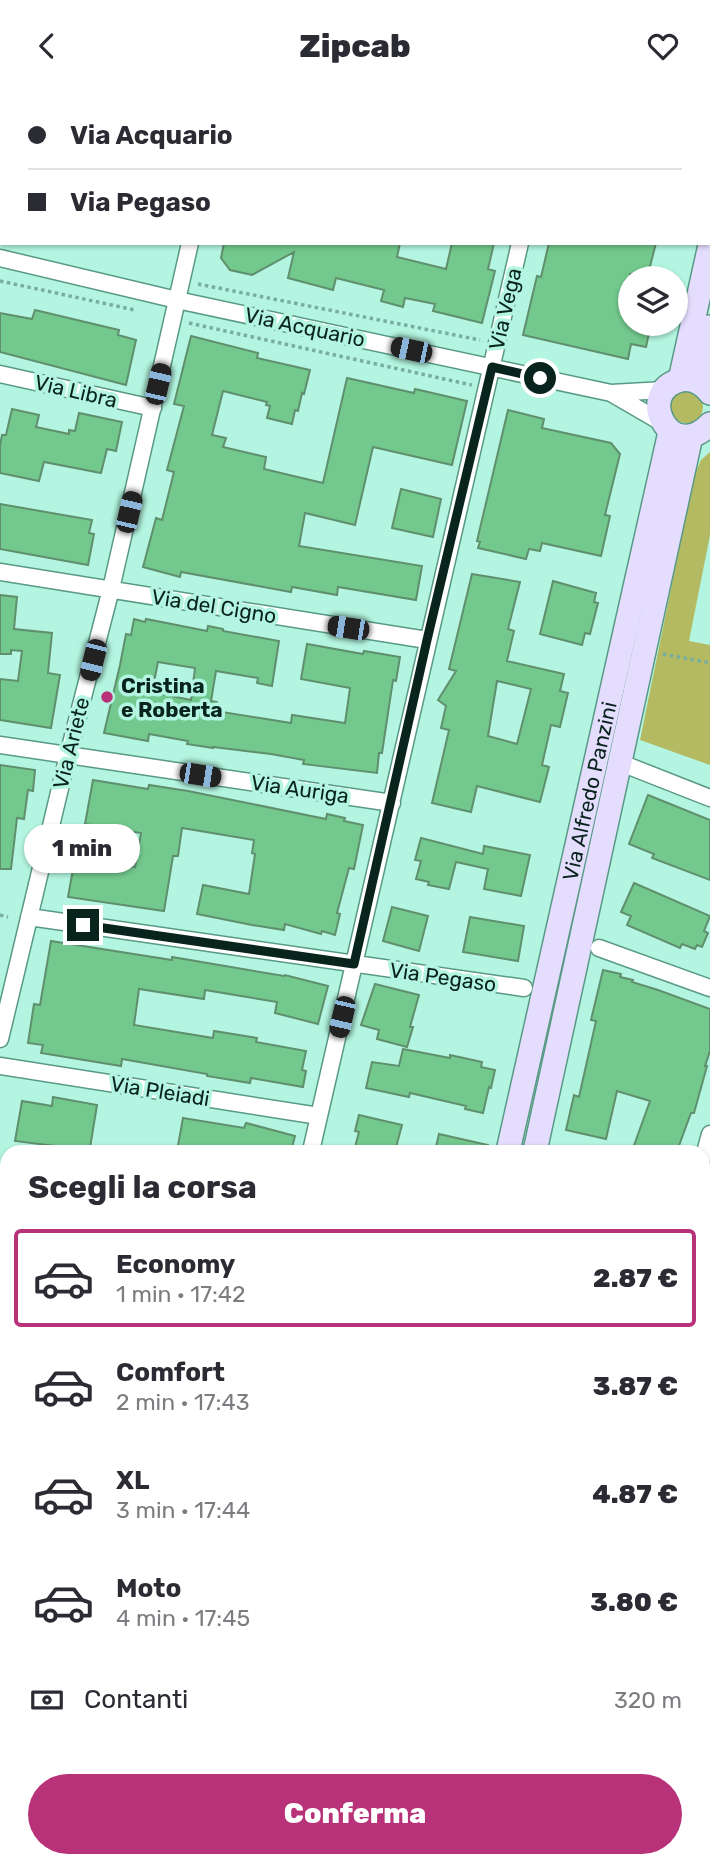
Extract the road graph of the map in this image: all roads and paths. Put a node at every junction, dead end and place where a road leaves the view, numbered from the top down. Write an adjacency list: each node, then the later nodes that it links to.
1 (190, 245): 7 (street, Via Ariete)
2 (520, 245): 12 (street, Via Vega)
3 (710, 245): 15 (main road, Via Alfredo Panzini)
4 (0, 258): 7 (street, Via Acquario)
5 (0, 281): 8 (path)
6 (192, 282): 11 (path)
7 (177, 300): 12 (street, Via Acquario); 17 (street, Via Ariete)
8 (144, 312)
9 (710, 316): 15 (main road, Via Alfredo Panzini)
10 (185, 322): 14 (path)
11 (480, 340)
12 (492, 367): 16 (street, Via Acquario); 21 (street, Via Vega)
13 (0, 374): 17 (street, Via Libra)
14 (474, 386)
15 (688, 386): 16 (street, Via Acquario); 18 (main road, Via Alfredo Panzini)
16 (611, 393): 18 (street, Via Acquario)
17 (153, 408): 20 (street, Via Ariete)
18 (691, 429): 26 (main road, Via Alfredo Panzini); 40 (main road, Via Alfredo Panzini)
19 (0, 572): 20 (street, Via del Cigno)
20 (111, 589): 21 (street, Via del Cigno); 25 (street, Via Ariete)
21 (427, 640): 28 (street, Via Vega)
22 (657, 653): 23 (path)
23 (710, 663)
24 (0, 745): 25 (street, Via Auriga)
25 (68, 755): 28 (street, Via Auriga); 31 (street, Via Ariete)
26 (621, 762): 27 (street); 41 (main road, Via Alfredo Panzini)
27 (710, 798)
28 (392, 803): 33 (street, Via Vega)
29 (0, 915): 30 (path)
30 (8, 917)
31 (29, 917): 33 (street, Via Pegaso); 36 (street, Via Ariete)
32 (599, 948): 35 (street)
33 (354, 964): 34 (street, Via Pegaso); 38 (street, Via Vega)
34 (524, 988)
35 (710, 988)
36 (0, 1039)
37 (0, 1066): 38 (street, Via Pleiadi)
38 (319, 1116): 39 (street, Via Vega)
39 (312, 1145)
40 (510, 1145)
41 (536, 1145)

